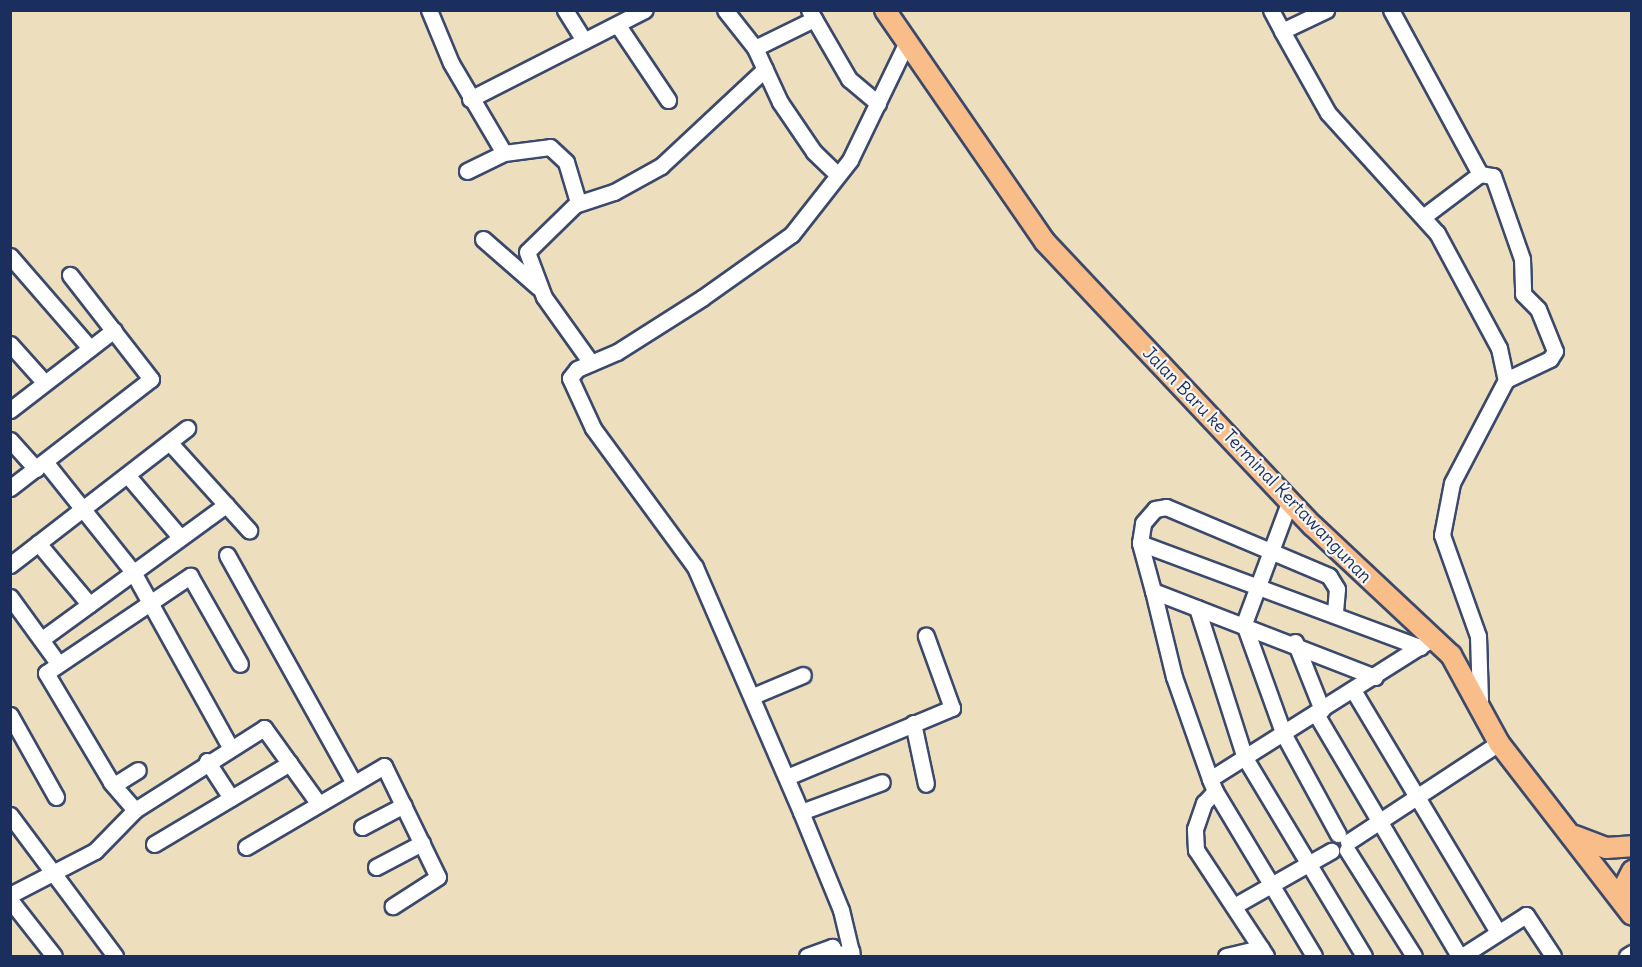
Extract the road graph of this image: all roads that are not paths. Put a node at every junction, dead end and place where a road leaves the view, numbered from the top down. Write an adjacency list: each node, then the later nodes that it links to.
1 (429, 10): 16 (street)
2 (565, 10): 12 (street)
3 (645, 10): 10 (street)
4 (725, 10): 14 (street)
5 (885, 10): 13 (main road, Jalan Baru ke Terminal Kertawangunan)
6 (1271, 10): 11 (street)
7 (1326, 10): 11 (street)
8 (1391, 10): 21 (street)
9 (811, 15): 14 (street); 18 (street)
10 (619, 27): 12 (street); 17 (street)
11 (1282, 32): 24 (street)
12 (584, 40): 16 (street)
13 (906, 44): 18 (street); 42 (main road, Jalan Baru ke Terminal Kertawangunan)
14 (755, 48): 15 (street)
15 (765, 69): 22 (street); 23 (street)
16 (470, 99): 19 (street)
17 (668, 100)
18 (878, 103): 22 (street)
19 (504, 153): 20 (street); 23 (street)
20 (467, 171)
21 (1480, 174): 24 (street); 33 (street)
22 (838, 175): 32 (street)
23 (577, 204): 28 (street)
24 (1423, 217): 33 (street)
25 (483, 239): 28 (street)
26 (10, 255): 31 (street)
27 (70, 275): 29 (street)
28 (540, 289): 32 (street)
29 (114, 330): 31 (street); 39 (street)
30 (10, 344): 34 (street)
31 (90, 348): 34 (street)
32 (591, 363): 70 (street)
33 (1506, 380): 71 (street)
34 (45, 384): 35 (street)
35 (10, 410)
36 (187, 428): 38 (street)
37 (10, 440): 39 (street)
38 (170, 443): 40 (street); 43 (street)
39 (41, 466): 41 (street); 44 (street)
40 (128, 476): 44 (street); 46 (street)
41 (10, 488)
42 (1290, 500): 49 (street); 64 (main road, Jalan Baru ke Terminal Kertawangunan)
43 (226, 506): 45 (street); 46 (street)
44 (84, 508): 47 (street); 52 (street)
45 (249, 530)
46 (180, 537): 52 (street)
47 (38, 543): 51 (street); 57 (street)
48 (1140, 543): 49 (street); 53 (street); 54 (street)
49 (1272, 549): 53 (street); 59 (street)
50 (227, 555): 83 (street)
51 (10, 565)
52 (133, 572): 56 (street); 57 (street)
53 (1257, 585): 59 (street); 60 (street)
54 (1153, 591): 58 (street); 86 (street)
55 (10, 597): 62 (street)
56 (151, 600): 65 (street); 66 (street); 77 (street)
57 (89, 604): 62 (street)
58 (1197, 608): 60 (street); 78 (street)
59 (1335, 615): 64 (street)
60 (1244, 624): 63 (street); 75 (street)
61 (926, 636): 74 (street)
62 (42, 639): 65 (street)
63 (1295, 642): 68 (street); 72 (street)
64 (1428, 642): 68 (street); 71 (main road, Jalan Baru ke Terminal Kertawangunan)
65 (58, 663): 87 (street)
66 (240, 664)
67 (803, 675): 70 (street)
68 (1375, 676): 69 (street)
69 (1353, 690): 72 (street); 88 (street)
70 (753, 696): 82 (street)
71 (1480, 700): 76 (main road, Jalan Baru ke Terminal Kertawangunan)
72 (1319, 712): 75 (street); 96 (street)
73 (10, 715): 89 (street)
74 (912, 723): 82 (street); 85 (street)
75 (1284, 735): 78 (street); 101 (street)
76 (1499, 743): 88 (street); 98 (main road, Jalan Baru ke Terminal Kertawangunan)
77 (230, 747): 79 (street); 80 (street)
78 (1245, 758): 86 (street); 104 (street)
79 (207, 761): 90 (street); 93 (street)
80 (290, 763): 90 (street); 91 (street)
81 (138, 770): 87 (street)
82 (787, 777): 94 (street)
83 (353, 781): 91 (street); 92 (street)
84 (882, 782): 94 (street)
85 (926, 784)
86 (1213, 785): 108 (street); 112 (street)
87 (114, 786): 93 (street)
88 (1414, 796): 96 (street); 114 (street)
89 (56, 797)
90 (231, 798): 100 (street)
91 (318, 803): 103 (street)
92 (404, 805): 97 (street); 99 (street)
93 (135, 810): 107 (street)
94 (801, 812): 118 (street)
95 (10, 814): 107 (street)
96 (1378, 820): 101 (street); 126 (street)
97 (362, 827)
98 (1570, 833): 102 (main road); 113 (main road, Jalan Baru ke Terminal Kertawangunan)
99 (422, 843): 105 (street); 111 (street)
100 (154, 844)
101 (1341, 844): 104 (street); 125 (street)
102 (1632, 846)
103 (246, 847)
104 (1306, 864): 108 (street); 124 (street)
105 (376, 867)
106 (1632, 871): 113 (main road)
107 (51, 872): 109 (street); 120 (street)
108 (1270, 883): 112 (street); 123 (street)
109 (10, 895)
110 (10, 900): 119 (street)
111 (393, 906)
112 (1234, 906): 115 (street)
113 (1629, 908)
114 (1498, 932): 116 (street); 127 (street)
115 (1263, 952): 122 (street)
116 (1479, 953): 126 (street)
117 (1632, 953): 128 (street)
118 (852, 954): 121 (street)
119 (54, 957)
120 (115, 957)
121 (807, 957)
122 (1226, 957)
123 (1314, 957)
124 (1364, 957)
125 (1414, 957)
126 (1460, 957)
127 (1553, 957)
128 (1627, 957)

